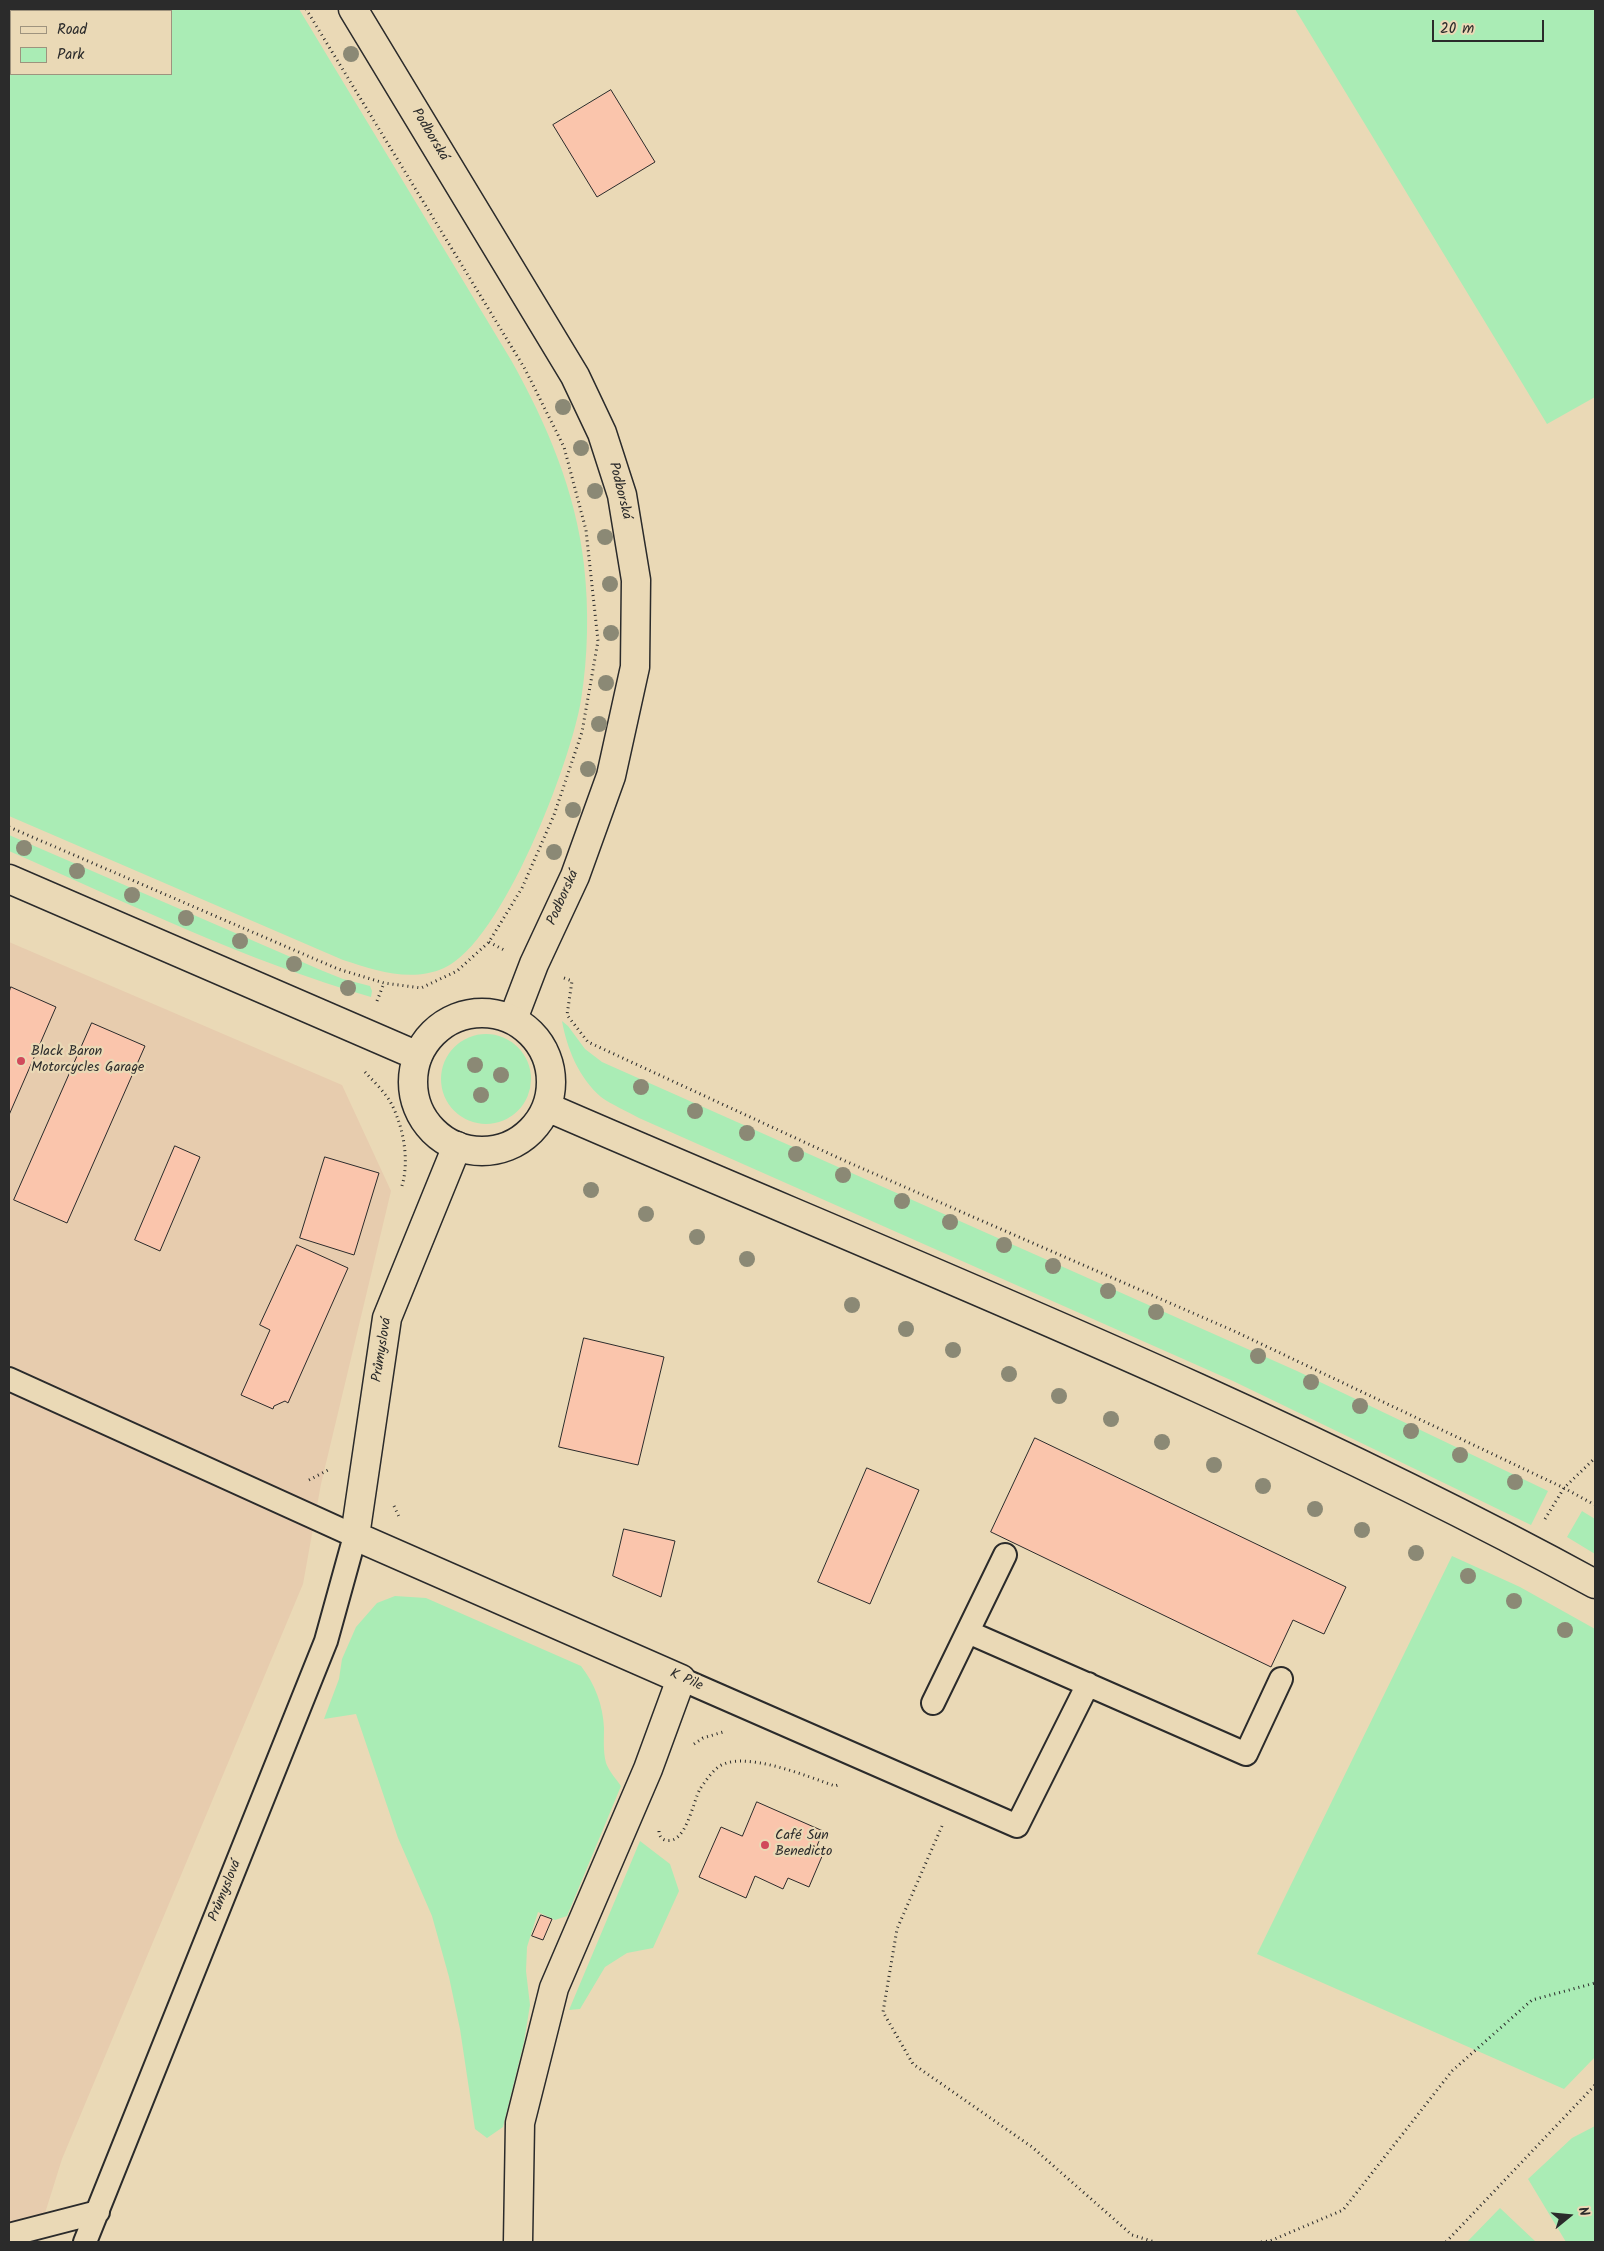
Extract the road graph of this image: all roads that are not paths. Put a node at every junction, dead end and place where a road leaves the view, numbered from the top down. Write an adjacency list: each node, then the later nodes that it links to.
1 (353, 9): 3 (street, Podborská)
2 (9, 879): 4 (street)
3 (513, 1019): 4 (street); 5 (street)
4 (418, 1056): 6 (street)
5 (547, 1107): 6 (street); 10 (street)
6 (457, 1146): 8 (street, Průmyslová)
7 (9, 1380): 8 (lane)
8 (355, 1536): 12 (street, K Pile); 16 (lane, Průmyslová)
9 (1005, 1555): 11 (lane)
10 (1595, 1584)
11 (968, 1632): 14 (lane); 15 (lane)
12 (680, 1679): 14 (lane, K Pile); 19 (street)
13 (1281, 1679): 14 (lane)
14 (1088, 1684)
15 (933, 1704)
16 (98, 2212): 17 (lane); 18 (lane, Průmyslová)
17 (9, 2235)
18 (85, 2242)
19 (518, 2242)

